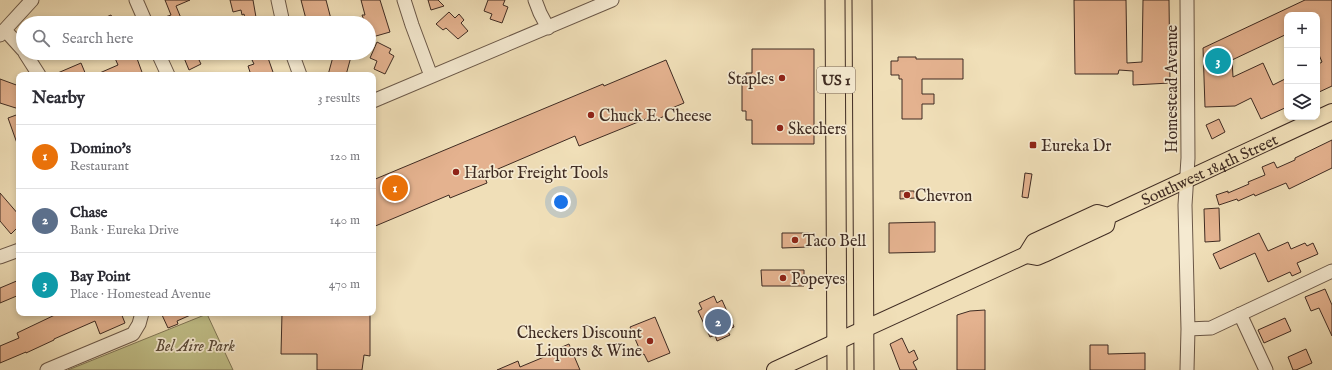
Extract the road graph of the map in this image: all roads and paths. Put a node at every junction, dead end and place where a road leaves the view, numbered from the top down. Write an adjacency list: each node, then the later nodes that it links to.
1 (32, 0): 10 (street)
2 (136, 0): 11 (street)
3 (278, 0): 12 (street)
4 (404, 0): 23 (street)
5 (535, 0): 14 (street)
6 (612, 0): 14 (street)
7 (836, 0): 27 (highway, US 1)
8 (862, 0): 26 (highway, US 1)
9 (1187, 0): 28 (street, Homestead Avenue)
10 (18, 16)
11 (143, 16)
12 (281, 16)
13 (16, 18): 15 (street)
14 (548, 28): 23 (street)
15 (3, 33): 16 (street)
16 (16, 44)
17 (29, 60): 20 (street)
18 (161, 60): 21 (street)
19 (295, 60): 22 (street)
20 (37, 72)
21 (167, 72)
22 (299, 72)
23 (431, 76): 24 (street)
24 (376, 100)
25 (1332, 112): 28 (main road, Southwest 184th Street)
26 (863, 160): 27 (highway); 34 (highway, US 1)
27 (836, 161): 36 (highway, US 1)
28 (1187, 179): 34 (main road, Southwest 184th Street); 35 (street, Homestead Avenue)
29 (16, 251): 30 (street)
30 (0, 258)
31 (1332, 271): 32 (street)
32 (1240, 314): 35 (street); 42 (street)
33 (142, 316): 37 (street)
34 (865, 328): 36 (main road, Southwest 184th Street); 40 (highway, US 1)
35 (1188, 329): 41 (street, Homestead Avenue)
36 (837, 340): 38 (main road, Southwest 184th Street); 39 (highway, US 1)
37 (47, 370)
38 (775, 370)
39 (837, 370)
40 (864, 370)
41 (1187, 370)
42 (1266, 370)

